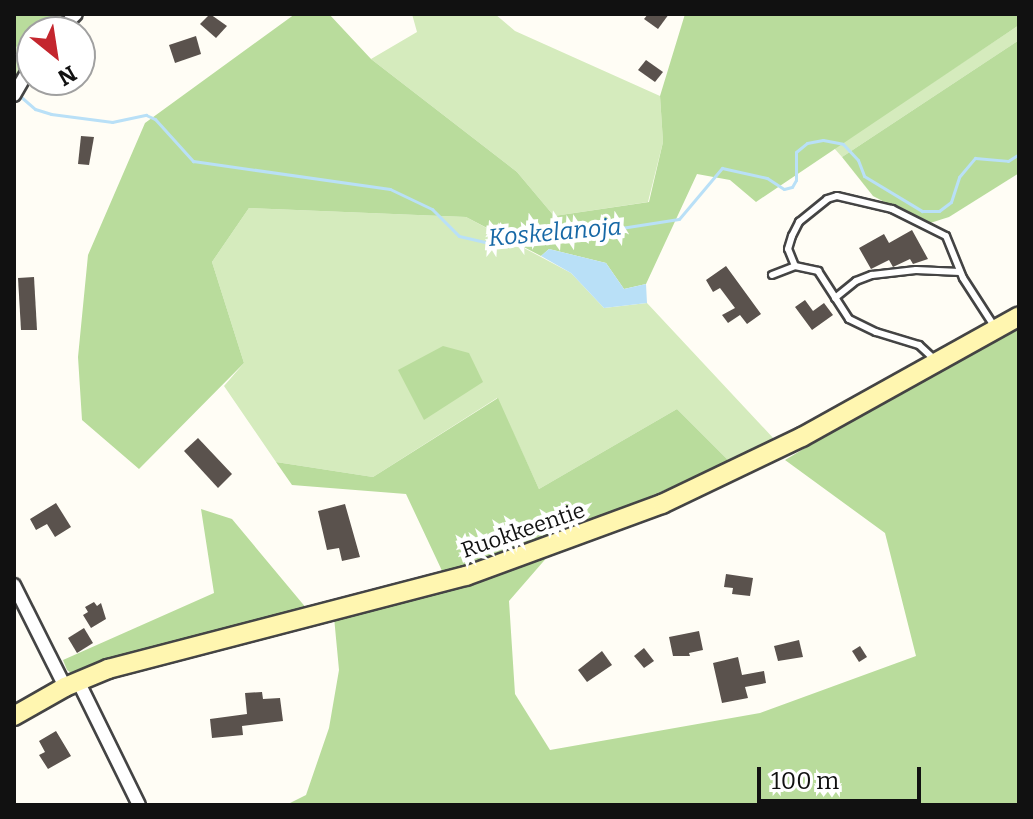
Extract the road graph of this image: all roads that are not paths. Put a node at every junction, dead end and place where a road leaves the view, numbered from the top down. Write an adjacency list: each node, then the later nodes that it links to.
1 (795, 266): 2 (lane); 3 (lane); 4 (lane)
2 (960, 272): 4 (lane); 6 (lane)
3 (772, 275)
4 (835, 298): 7 (lane)
5 (1019, 316): 6 (street, Ruokkeentie)
6 (996, 329): 7 (street, Ruokkeentie)
7 (937, 363): 9 (street, Ruokkeentie)
8 (14, 585): 9 (street)
9 (72, 684): 10 (street, Ruokkeentie); 11 (street)
10 (14, 716)
11 (139, 805)

